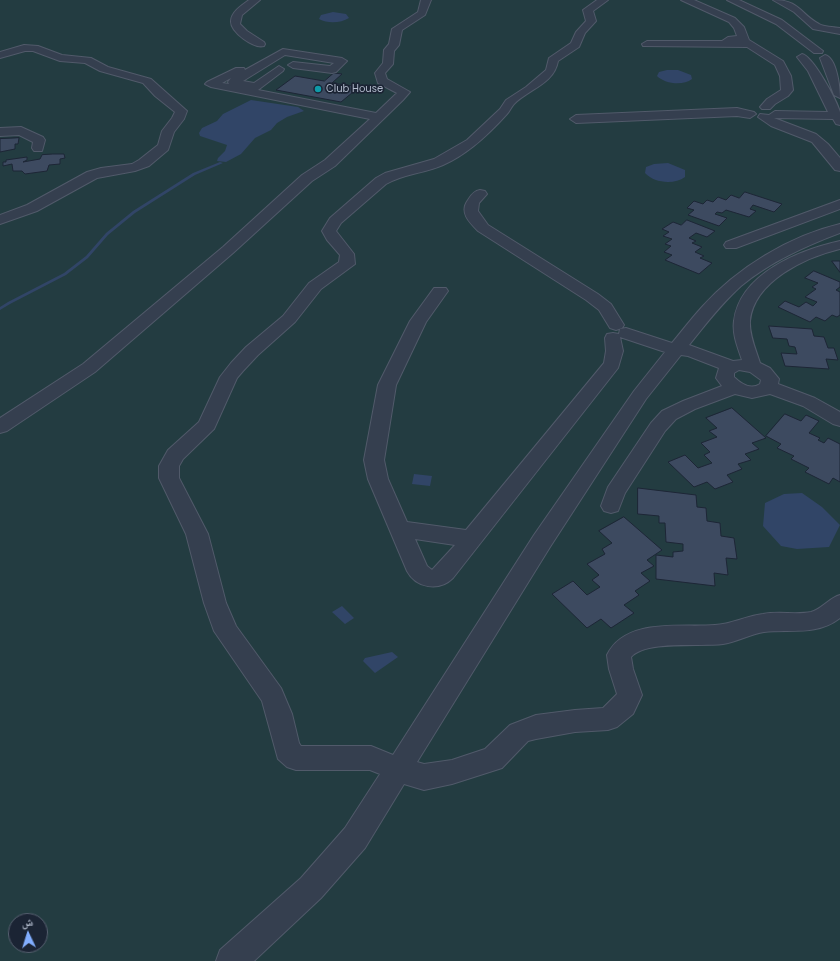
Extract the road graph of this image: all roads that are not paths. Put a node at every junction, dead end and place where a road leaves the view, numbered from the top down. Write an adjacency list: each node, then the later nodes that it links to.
1 (255, 0): 9 (street)
2 (426, 0): 19 (street)
3 (603, 0): 44 (street)
4 (686, 0): 8 (street)
5 (778, 0): 7 (street)
6 (728, 1): 11 (street); 13 (street)
7 (840, 31)
8 (736, 42): 10 (street); 18 (street)
9 (260, 44)
10 (647, 44)
11 (797, 50): 13 (street); 20 (street)
12 (294, 53): 12 (street); 15 (street)
13 (826, 54): 17 (street)
14 (0, 55): 27 (street)
15 (279, 69)
16 (240, 70): 19 (street)
17 (840, 95)
18 (770, 112): 20 (street); 21 (street); 24 (street)
19 (378, 117): 39 (street)
20 (837, 117)
21 (576, 119)
22 (0, 132): 23 (street)
23 (38, 148)
24 (840, 167)
25 (480, 194): 32 (street)
26 (840, 204): 29 (street)
27 (0, 220)
28 (840, 228): 33 (street)
29 (731, 245)
30 (840, 245): 34 (street)
31 (440, 291): 41 (street)
32 (618, 332): 33 (street); 42 (street)
33 (673, 349): 35 (street); 44 (street)
34 (752, 367): 35 (street); 36 (street)
35 (731, 378): 36 (street); 40 (street)
36 (769, 385): 37 (street); 38 (street)
37 (840, 406)
38 (840, 420)
39 (0, 426)
40 (611, 506)
41 (400, 529): 42 (street); 42 (street)
42 (471, 539)
43 (840, 604): 44 (street)
44 (397, 769): 45 (street)
45 (231, 961)

